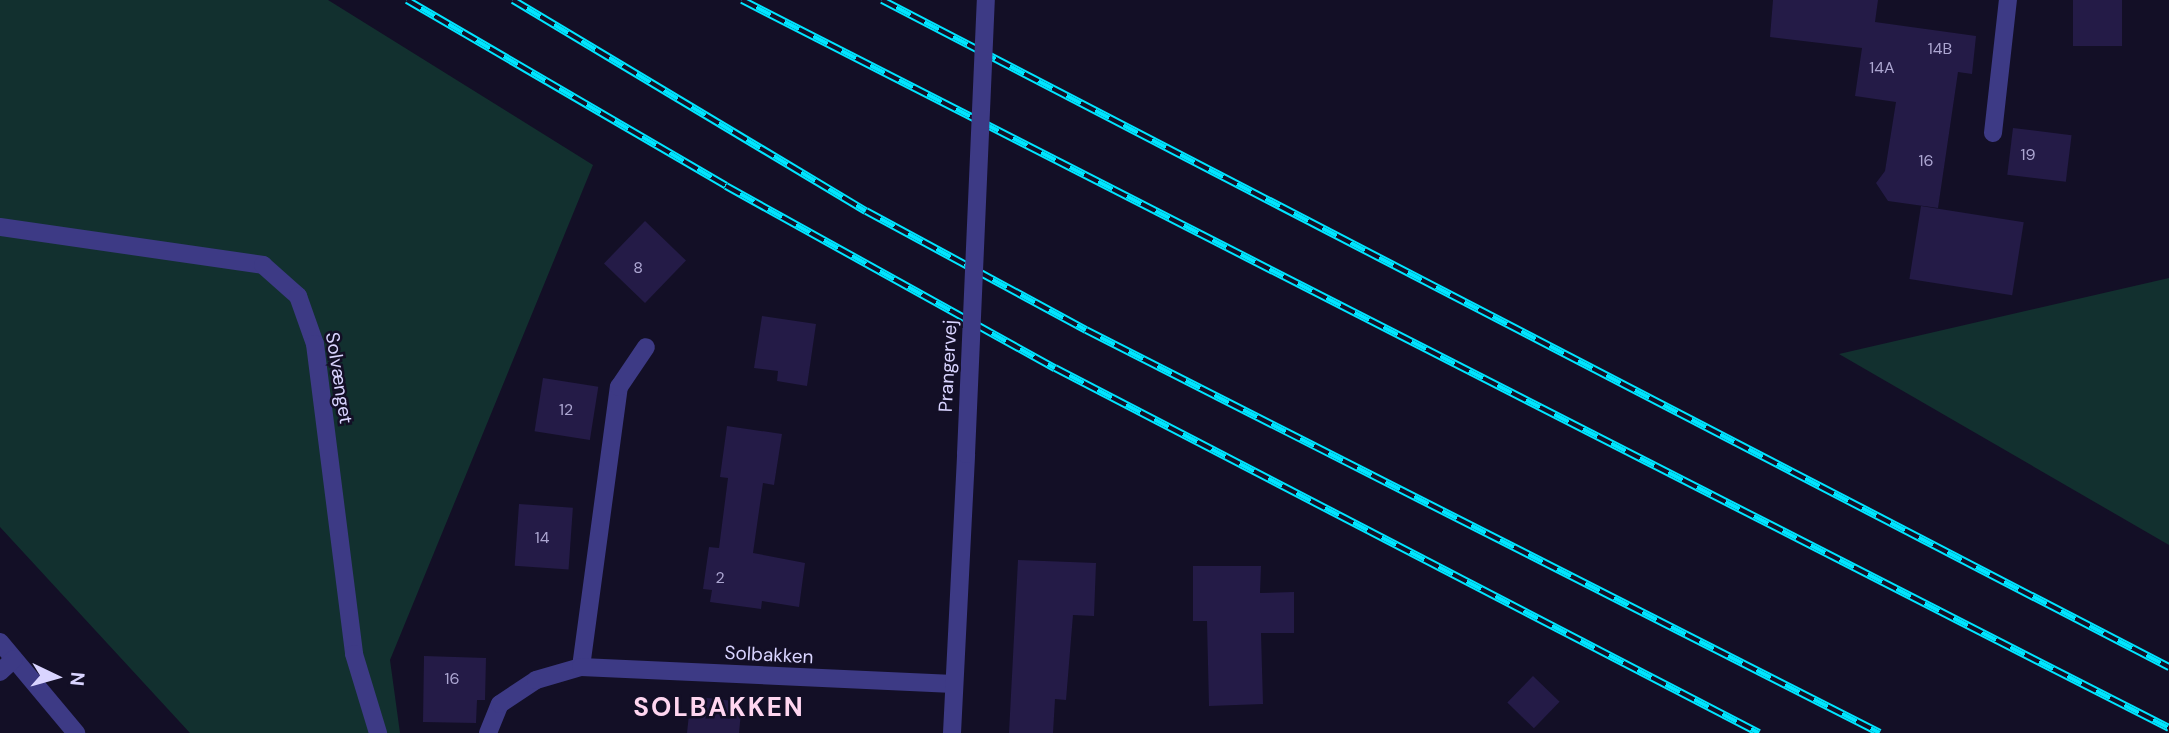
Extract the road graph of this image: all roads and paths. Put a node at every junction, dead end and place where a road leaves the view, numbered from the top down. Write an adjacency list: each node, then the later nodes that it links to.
1 (986, 0): 10 (street, Prangervej, bridge)
2 (2008, 0): 3 (street)
3 (1993, 133)
4 (0, 227): 12 (street, Solvænget)
5 (646, 347): 8 (street)
6 (0, 642): 7 (street)
7 (14, 659): 9 (street); 11 (street)
8 (581, 667): 10 (street, Solbakken); 13 (street, Solbakken)
9 (0, 672)
10 (954, 684): 14 (street, Prangervej)
11 (76, 733)
12 (378, 733)
13 (488, 733)
14 (952, 733)

